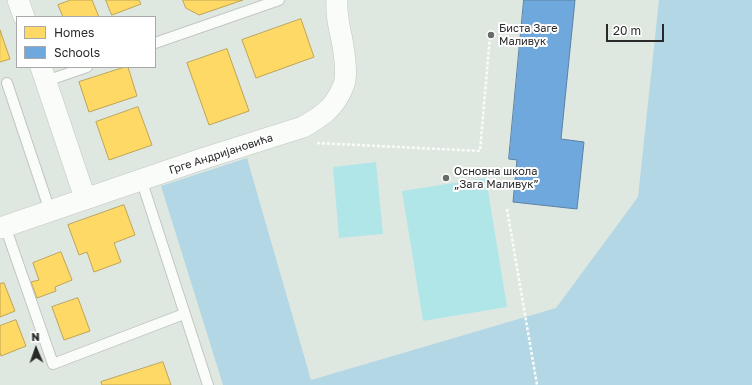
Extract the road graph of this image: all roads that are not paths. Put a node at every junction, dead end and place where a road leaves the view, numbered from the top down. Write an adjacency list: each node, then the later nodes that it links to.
1 (18, 0): 4 (street)
2 (279, 0): 5 (lane)
3 (337, 0): 9 (street, Грге Андријановића)
4 (24, 16)
5 (156, 43)
6 (81, 68): 7 (lane)
7 (43, 74): 10 (street)
8 (7, 83): 11 (lane)
9 (141, 179): 10 (street, Грге Андријановића); 13 (lane)
10 (85, 198): 11 (street, Грге Андријановића)
11 (50, 211): 12 (street, Грге Андријановића)
12 (2, 227): 13 (lane)
13 (184, 314): 14 (lane)
14 (208, 385)

